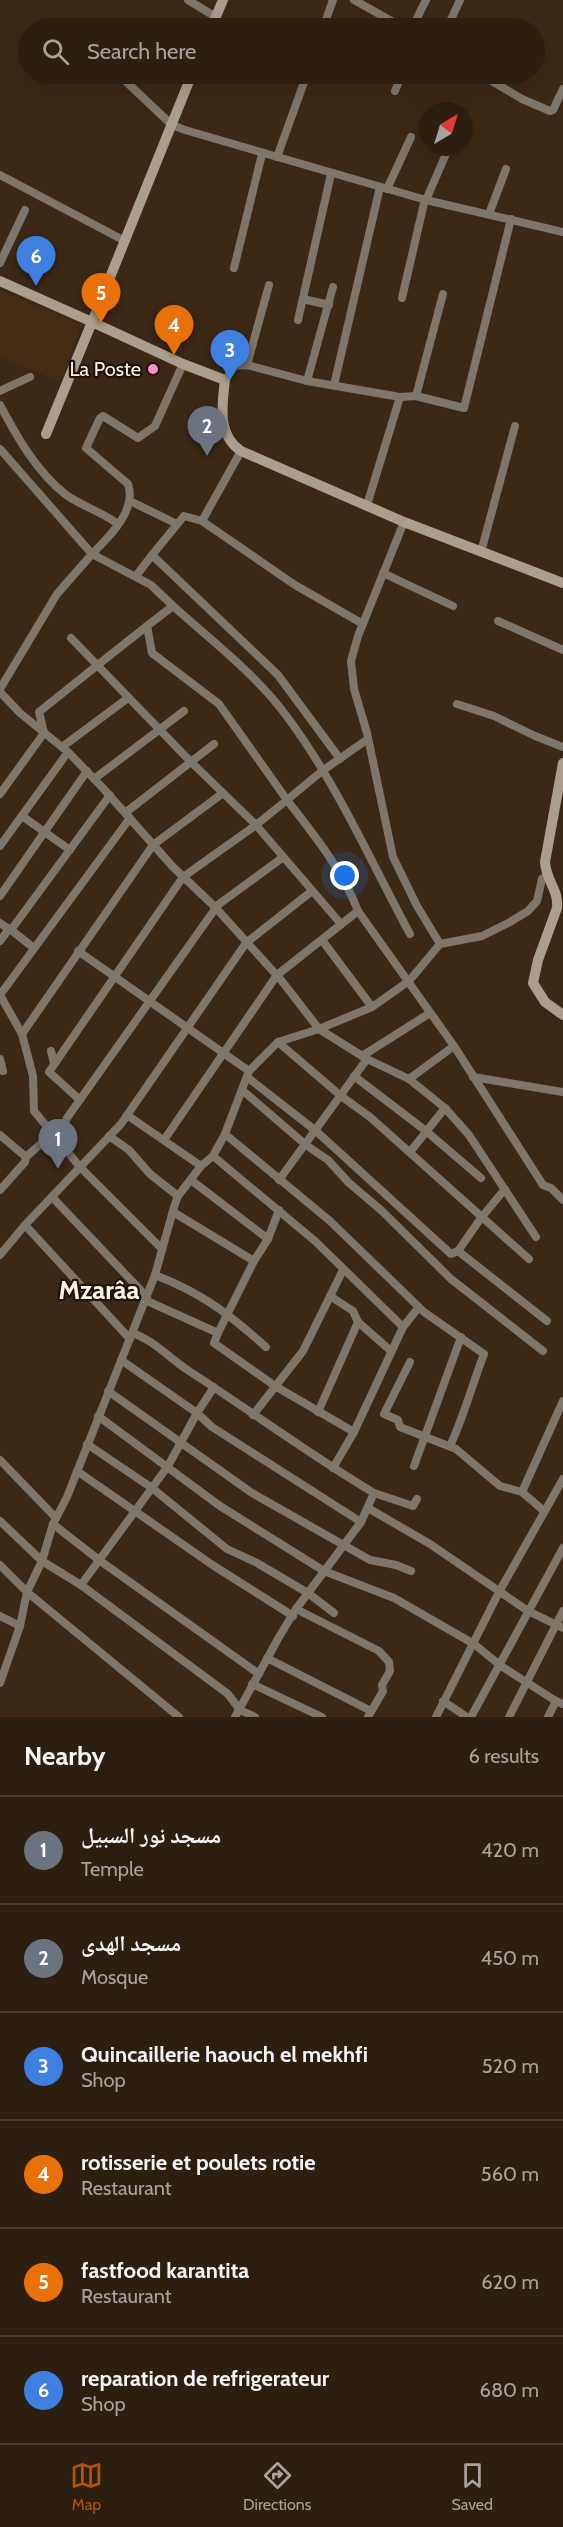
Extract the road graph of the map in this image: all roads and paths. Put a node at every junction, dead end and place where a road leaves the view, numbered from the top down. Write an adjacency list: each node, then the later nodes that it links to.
1 (188, 0): 8 (street)
2 (223, 0): 8 (street)
3 (333, 0): 9 (street)
4 (354, 0): 7 (street)
5 (426, 0): 11 (street)
6 (460, 0): 12 (street)
7 (366, 3): 10 (street)
8 (216, 17)
9 (327, 18)
10 (389, 18)
11 (417, 18)
12 (452, 18)
13 (129, 84): 20 (street)
14 (188, 84): 20 (street)
15 (303, 84): 24 (street)
16 (398, 84): 19 (street)
17 (497, 84): 18 (street)
18 (563, 89)
19 (395, 91)
20 (172, 125): 22 (street); 34 (street)
21 (411, 137): 28 (street)
22 (262, 154): 24 (street); 36 (street)
23 (445, 156): 29 (street)
24 (277, 157): 26 (street)
25 (506, 169): 31 (street)
26 (331, 174): 28 (street); 42 (street)
27 (0, 175): 34 (street)
28 (383, 188): 29 (street); 51 (street)
29 (426, 200): 31 (street); 41 (street)
30 (25, 210): 35 (street)
31 (489, 214): 32 (street)
32 (511, 219): 33 (street); 53 (street)
33 (563, 232)
34 (125, 241): 45 (street)
35 (0, 263)
36 (234, 268)
37 (0, 281): 45 (street)
38 (269, 285): 47 (street)
39 (333, 287): 43 (street)
40 (443, 294): 53 (street)
41 (402, 298)
42 (303, 299): 43 (street); 44 (street)
43 (328, 305): 50 (street)
44 (298, 320)
45 (92, 322): 46 (street); 57 (street)
46 (183, 364): 49 (street); 60 (street)
47 (247, 365): 49 (street); 50 (street)
48 (30, 377): 52 (street)
49 (225, 380): 59 (street)
50 (307, 381): 51 (street)
51 (334, 385): 54 (street)
52 (0, 391)
53 (416, 396): 54 (street)
54 (400, 398): 61 (street)
55 (0, 405): 64 (street)
56 (514, 426): 66 (street)
57 (46, 434)
58 (0, 449): 67 (street)
59 (241, 451): 61 (street); 62 (street)
60 (130, 501): 64 (street); 65 (street)
61 (367, 505): 63 (street)
62 (202, 521): 65 (street); 75 (street)
63 (404, 522): 66 (street); 69 (street)
64 (118, 524): 67 (street)
65 (177, 524): 68 (street)
66 (481, 552): 71 (street)
67 (92, 554): 70 (street); 80 (street)
68 (152, 555): 70 (street); 90 (street)
69 (383, 573): 73 (street); 75 (street)
70 (136, 576): 72 (street)
71 (563, 583)
72 (173, 606): 76 (street); 94 (street)
73 (453, 606)
74 (498, 621): 78 (street)
75 (363, 624): 86 (street)
76 (147, 626): 79 (street); 100 (street)
77 (71, 638): 79 (street)
78 (563, 650)
79 (96, 665): 81 (street); 85 (street)
80 (1, 695): 85 (street)
81 (128, 698): 84 (street); 89 (street)
82 (457, 704): 88 (street)
83 (184, 711): 84 (street)
84 (160, 730): 91 (street); 95 (street)
85 (44, 733): 89 (street); 97 (street)
86 (368, 739): 90 (street); 122 (street)
87 (214, 744): 91 (street)
88 (563, 747)
89 (65, 749): 93 (street); 101 (street)
90 (340, 759): 94 (street)
91 (191, 762): 96 (street); 102 (street)
92 (563, 763): 99 (street)
93 (87, 771): 95 (street); 104 (street)
94 (322, 771): 100 (street); 118 (street)
95 (94, 779): 98 (street)
96 (223, 793): 103 (street); 105 (street)
97 (0, 794)
98 (110, 795): 102 (street); 107 (street)
99 (560, 799): 109 (street)
100 (287, 800): 103 (street); 114 (street)
101 (22, 816): 104 (street); 106 (street)
102 (127, 816): 105 (street); 123 (street)
103 (256, 825): 108 (street); 110 (street)
104 (44, 832): 107 (street); 112 (street)
105 (153, 845): 110 (street); 124 (street)
106 (0, 846)
107 (70, 850): 117 (street)
108 (282, 858): 111 (street); 113 (street)
109 (546, 876): 122 (street); 131 (street)
110 (183, 877): 113 (street); 126 (street)
111 (312, 891): 116 (street); 121 (street)
112 (0, 896)
113 (215, 908): 121 (street); 128 (street)
114 (358, 911): 116 (street); 127 (street)
115 (0, 923): 117 (street)
116 (341, 924): 119 (street)
117 (10, 929): 120 (street); 123 (street)
118 (410, 934)
119 (322, 940): 125 (street); 129 (street)
120 (0, 941)
121 (246, 943): 125 (street); 132 (street)
122 (440, 944): 127 (street)
123 (33, 948): 134 (street)
124 (78, 951): 126 (street); 134 (street)
125 (277, 975): 133 (street); 138 (street)
126 (114, 976): 128 (street); 141 (street)
127 (409, 981): 129 (street); 130 (street)
128 (150, 1003): 132 (street); 150 (street)
129 (372, 1007): 133 (street)
130 (430, 1013): 136 (street); 139 (street)
131 (563, 1015)
132 (187, 1028): 138 (street); 152 (street)
133 (319, 1029): 135 (street); 139 (street)
134 (22, 1034): 157 (street)
135 (278, 1042): 143 (street); 149 (street)
136 (454, 1046): 145 (street); 146 (street)
137 (51, 1051): 141 (street)
138 (225, 1052): 143 (street); 159 (street)
139 (364, 1058): 144 (street); 146 (street)
140 (0, 1059): 142 (street)
141 (54, 1063): 150 (street)
142 (3, 1071)
143 (248, 1074): 147 (street); 153 (street)
144 (354, 1076): 149 (street); 154 (street)
145 (473, 1077): 148 (street); 173 (street)
146 (409, 1078): 151 (street)
147 (242, 1090): 155 (street); 160 (street)
148 (563, 1092)
149 (341, 1096): 153 (street); 161 (street)
150 (80, 1100): 157 (street)
151 (445, 1108): 154 (street); 170 (street)
152 (127, 1115): 158 (street); 159 (street)
153 (316, 1131): 160 (street); 181 (street)
154 (426, 1131): 161 (street); 166 (street)
155 (225, 1134): 162 (street); 168 (street)
156 (0, 1135): 163 (street)
157 (55, 1136): 163 (street); 165 (street)
158 (109, 1136): 165 (street); 171 (street)
159 (164, 1140): 164 (street)
160 (306, 1144): 168 (street); 199 (street)
161 (410, 1152): 176 (street)
162 (213, 1156): 164 (street); 174 (street)
163 (26, 1157): 169 (street)
164 (201, 1166): 167 (street)
165 (80, 1167): 172 (street); 180 (street)
166 (481, 1178)
167 (191, 1180): 171 (street); 179 (street)
168 (279, 1180): 189 (street)
169 (1, 1186)
170 (505, 1189): 176 (street); 178 (street)
171 (178, 1196): 175 (street)
172 (52, 1197): 177 (street); 188 (street)
173 (563, 1200)
174 (279, 1210): 179 (street); 185 (street)
175 (173, 1212): 180 (street); 184 (street)
176 (481, 1218): 181 (street); 183 (street)
177 (25, 1225): 182 (street); 195 (street)
178 (536, 1237)
179 (268, 1239): 184 (street)
180 (162, 1249): 186 (street)
181 (458, 1251): 191 (street)
182 (0, 1255)
183 (529, 1259)
184 (254, 1261): 190 (street)
185 (343, 1270): 187 (street); 193 (street)
186 (156, 1275): 188 (street); 190 (street)
187 (330, 1296): 192 (street); 202 (street)
188 (146, 1298): 194 (street); 195 (street)
189 (419, 1307): 193 (street); 196 (street)
190 (228, 1313): 194 (street); 197 (street)
191 (547, 1321)
192 (358, 1322): 198 (street); 206 (street)
193 (403, 1327): 198 (street)
194 (214, 1331): 202 (street)
195 (131, 1336): 200 (street); 203 (street)
196 (461, 1336): 211 (street); 214 (street)
197 (266, 1347)
198 (391, 1351): 210 (street)
199 (543, 1351)
200 (121, 1360): 204 (street); 207 (street)
201 (410, 1362): 211 (street)
202 (275, 1386): 206 (street); 208 (street)
203 (214, 1387): 207 (street); 208 (street)
204 (108, 1391): 209 (street); 212 (street)
205 (563, 1401): 222 (street)
206 (318, 1412): 210 (street)
207 (197, 1413): 212 (street); 230 (street)
208 (253, 1415): 218 (street)
209 (98, 1416): 213 (street); 216 (street)
210 (354, 1432): 218 (street)
211 (425, 1436): 214 (street); 217 (street)
212 (182, 1442): 216 (street); 231 (street)
213 (87, 1444): 219 (street); 221 (street)
214 (450, 1446): 222 (street)
215 (0, 1460): 229 (street)
216 (168, 1466): 221 (street); 237 (street)
217 (414, 1466)
218 (333, 1468): 223 (street)
219 (77, 1471): 226 (street); 229 (street)
220 (563, 1479): 227 (street)
221 (152, 1488): 226 (street); 241 (street)
222 (522, 1492): 227 (street)
223 (374, 1493): 224 (street); 225 (street)
224 (417, 1498)
225 (368, 1508): 230 (street); 240 (street)
226 (136, 1511): 233 (street); 245 (street)
227 (544, 1511): 240 (street)
228 (0, 1521): 234 (street)
229 (55, 1521): 233 (street); 234 (street)
230 (361, 1522): 231 (street)
231 (343, 1546): 236 (street); 237 (street)
232 (563, 1548): 242 (street)
233 (99, 1560): 238 (street); 252 (street)
234 (42, 1561): 238 (street); 239 (street)
235 (0, 1565): 239 (street)
236 (411, 1570)
237 (324, 1571): 241 (street); 249 (street)
238 (81, 1586): 258 (street)
239 (27, 1592): 247 (street); 260 (street)
240 (499, 1592): 242 (street); 249 (street)
241 (308, 1593): 244 (street); 245 (street)
242 (528, 1611): 248 (street); 251 (street)
243 (563, 1611): 248 (street)
244 (334, 1612)
245 (295, 1613): 250 (street); 259 (street)
246 (0, 1616): 247 (street)
247 (20, 1626): 254 (street)
248 (559, 1626): 253 (street)
249 (474, 1644): 251 (street); 256 (street)
250 (267, 1658): 252 (street); 259 (street)
251 (501, 1666): 253 (street); 264 (street)
252 (259, 1674): 255 (street)
253 (528, 1682): 257 (street); 265 (street)
254 (0, 1683)
255 (252, 1684): 258 (street); 262 (street)
256 (443, 1701): 263 (street); 264 (street)
257 (560, 1702): 266 (street)
258 (237, 1713): 261 (street)
259 (370, 1714)
260 (178, 1717)
261 (255, 1717)
262 (322, 1717)
263 (436, 1717)
264 (469, 1717)
265 (509, 1717)
266 (548, 1717)

